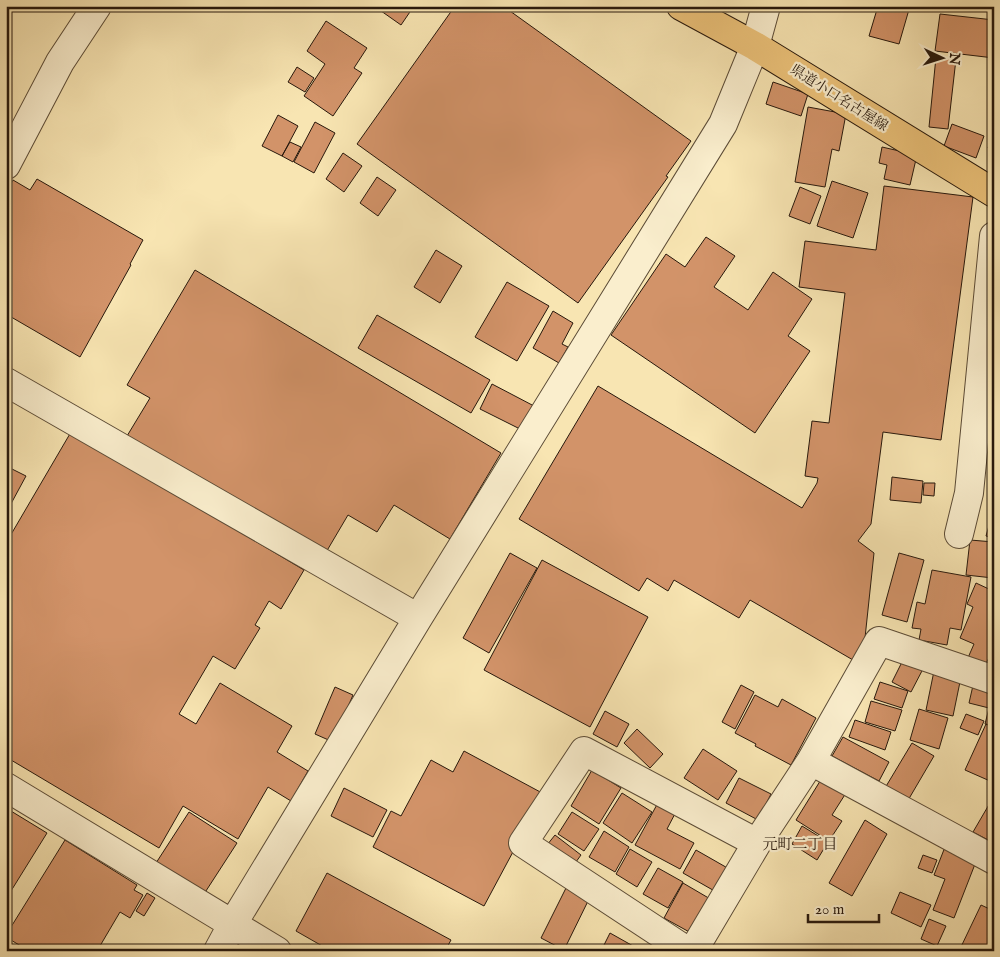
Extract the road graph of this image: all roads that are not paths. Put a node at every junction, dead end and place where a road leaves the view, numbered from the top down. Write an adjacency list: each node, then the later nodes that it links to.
1 (97, 6): 5 (street)
2 (681, 6): 4 (main road, 県道小口名古屋線)
3 (766, 6): 4 (street)
4 (755, 46): 6 (main road, 県道小口名古屋線); 10 (street)
5 (6, 165)
6 (994, 193)
7 (994, 236): 9 (street)
8 (6, 382): 10 (street)
9 (959, 534)
10 (418, 618): 16 (street)
11 (994, 680): 12 (street)
12 (811, 762): 14 (street); 15 (street)
13 (6, 787): 16 (street)
14 (757, 843): 19 (street); 20 (street)
15 (994, 860)
16 (232, 925): 17 (street); 18 (street)
17 (218, 951)
18 (277, 951)
19 (688, 951)
20 (693, 951)

